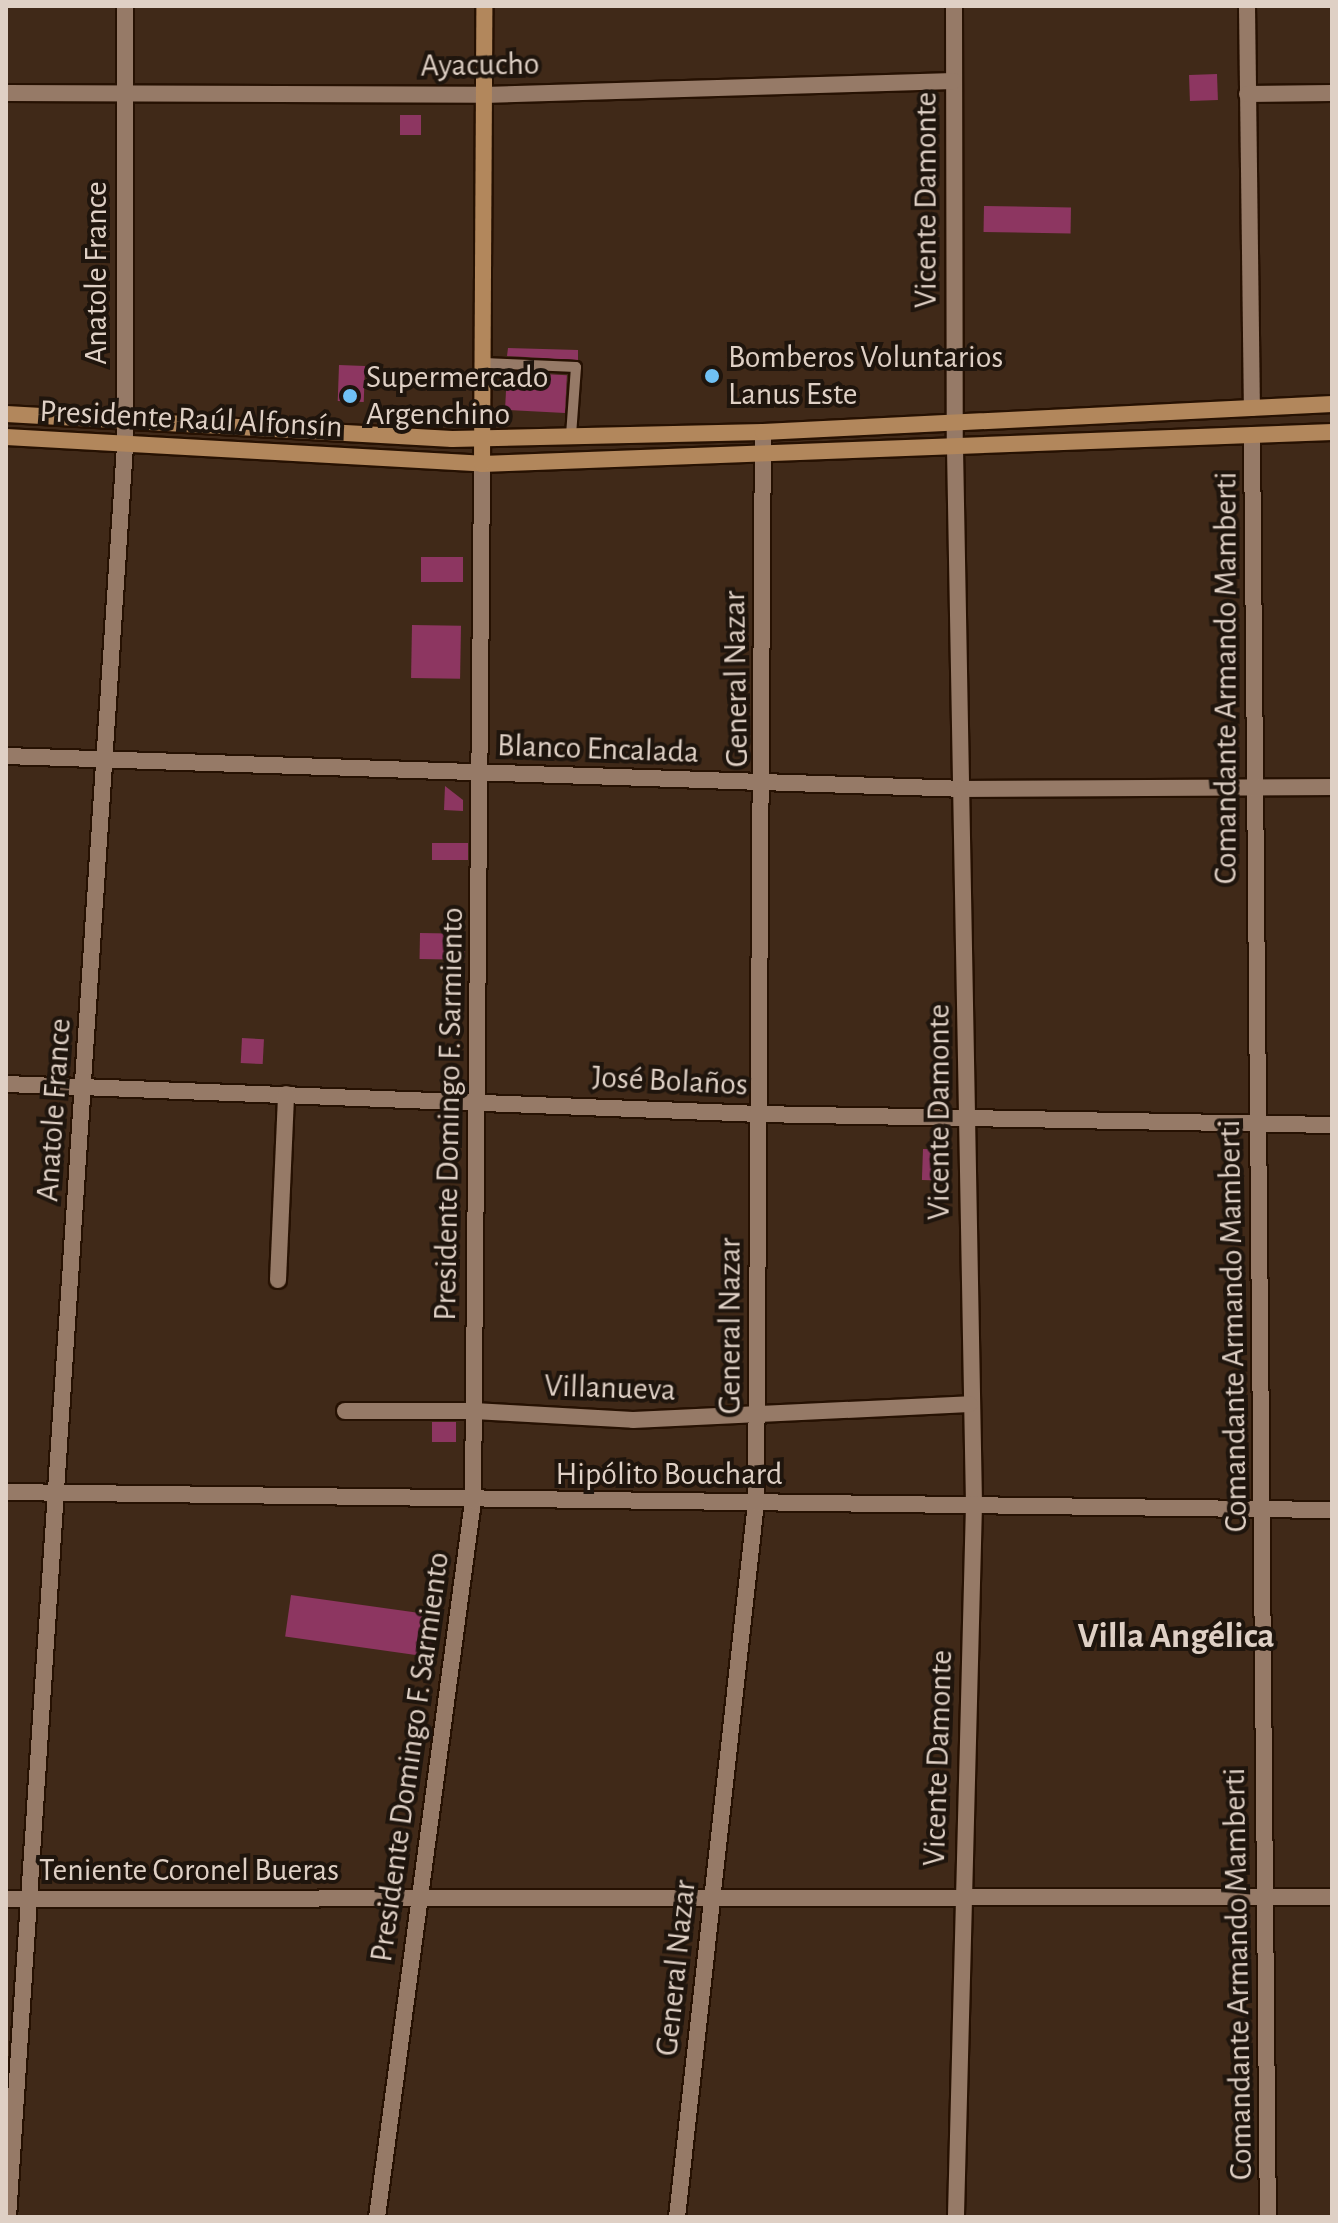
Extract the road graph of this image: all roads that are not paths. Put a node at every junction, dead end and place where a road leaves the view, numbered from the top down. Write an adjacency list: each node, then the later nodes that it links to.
1 (125, 6): 8 (street, Anatole France)
2 (484, 6): 10 (main road, Presidente Domingo F. Sarmiento)
3 (954, 6): 5 (street, Vicente Damonte)
4 (1247, 6): 9 (street)
5 (954, 81): 10 (street, Ayacucho); 16 (street, Vicente Damonte)
6 (6, 93): 8 (street, Ayacucho)
7 (1332, 93): 9 (street)
8 (125, 94): 10 (street, Ayacucho); 15 (street, Anatole France)
9 (1247, 94): 13 (street)
10 (483, 95): 11 (main road, Presidente Domingo F. Sarmiento)
11 (484, 363): 19 (lane); 22 (main road, Presidente Domingo F. Sarmiento)
12 (1332, 404): 13 (main road, Presidente Raúl Alfonsín)
13 (1252, 408): 16 (main road, Presidente Raúl Alfonsín)
14 (6, 414): 15 (main road, Presidente Raúl Alfonsín)
15 (124, 420): 22 (main road, Presidente Raúl Alfonsín); 23 (street, Anatole France)
16 (955, 423): 17 (main road, Presidente Raúl Alfonsín); 24 (street, Vicente Damonte)
17 (763, 432): 19 (main road, Presidente Raúl Alfonsín); 25 (street, General Nazar)
18 (1332, 432): 20 (main road, Presidente Raúl Alfonsín)
19 (571, 435): 22 (main road, Presidente Raúl Alfonsín)
20 (1252, 435): 24 (main road, Presidente Raúl Alfonsín); 31 (street, Comandante Armando Mamberti)
21 (6, 437): 23 (main road, Presidente Raúl Alfonsín)
22 (482, 439): 26 (main road, Presidente Domingo F. Sarmiento)
23 (125, 445): 26 (main road, Presidente Raúl Alfonsín); 28 (street, Anatole France)
24 (955, 448): 25 (main road, Presidente Raúl Alfonsín); 33 (street, Vicente Damonte)
25 (762, 457): 26 (main road, Presidente Raúl Alfonsín); 30 (street, General Nazar)
26 (482, 464): 29 (street, Presidente Domingo F. Sarmiento)
27 (6, 756): 28 (street, Blanco Encalada)
28 (105, 760): 29 (street, Blanco Encalada); 35 (street, Anatole France)
29 (480, 774): 30 (street, Blanco Encalada); 37 (street, Presidente Domingo F. Sarmiento)
30 (765, 782): 33 (street, Blanco Encalada); 38 (street, General Nazar)
31 (1255, 787): 32 (street, Blanco Encalada); 33 (street, Blanco Encalada); 40 (street, Comandante Armando Mamberti)
32 (1332, 787)
33 (964, 789): 39 (street, Vicente Damonte)
34 (6, 1084): 35 (street, José Bolaños)
35 (84, 1087): 36 (street, José Bolaños); 48 (street, Anatole France)
36 (286, 1094): 37 (street, José Bolaños); 42 (street)
37 (476, 1100): 38 (street, José Bolaños); 45 (street, Presidente Domingo F. Sarmiento)
38 (758, 1114): 39 (street, José Bolaños); 46 (street, General Nazar)
39 (966, 1119): 40 (street, José Bolaños); 43 (street, Vicente Damonte)
40 (1259, 1124): 41 (street, José Bolaños); 52 (street, Comandante Armando Mamberti)
41 (1332, 1125)
42 (278, 1280)
43 (970, 1404): 46 (street, Villanueva); 51 (street, Vicente Damonte)
44 (345, 1411): 45 (street, Villanueva)
45 (474, 1411): 46 (street, Villanueva); 49 (street, Presidente Domingo F. Sarmiento)
46 (758, 1417): 50 (street, General Nazar)
47 (6, 1492): 48 (street, Hipólito Bouchard)
48 (57, 1492): 49 (street, Hipólito Bouchard); 58 (street, Anatole France)
49 (473, 1501): 50 (street, Hipólito Bouchard); 54 (street, Presidente Domingo F. Sarmiento)
50 (756, 1503): 51 (street, Hipólito Bouchard); 59 (street, General Nazar)
51 (974, 1504): 52 (street, Hipólito Bouchard); 60 (street, Vicente Damonte)
52 (1263, 1510): 53 (street, Hipólito Bouchard); 56 (street, Comandante Armando Mamberti)
53 (1332, 1510)
54 (420, 1897): 58 (street, Teniente Coronel Bueras); 59 (street, Teniente Coronel Bueras); 62 (street, Presidente Domingo F. Sarmiento)
55 (1332, 1897): 56 (street, Teniente Coronel Bueras)
56 (1264, 1898): 60 (street, Teniente Coronel Bueras); 65 (street, Comandante Armando Mamberti)
57 (6, 1899): 58 (street, Teniente Coronel Bueras)
58 (31, 1899): 61 (street, Anatole France)
59 (712, 1899): 60 (street, Teniente Coronel Bueras); 63 (street, General Nazar)
60 (962, 1901): 64 (street, Vicente Damonte)
61 (8, 2217)
62 (377, 2217)
63 (677, 2217)
64 (956, 2217)
65 (1268, 2217)

